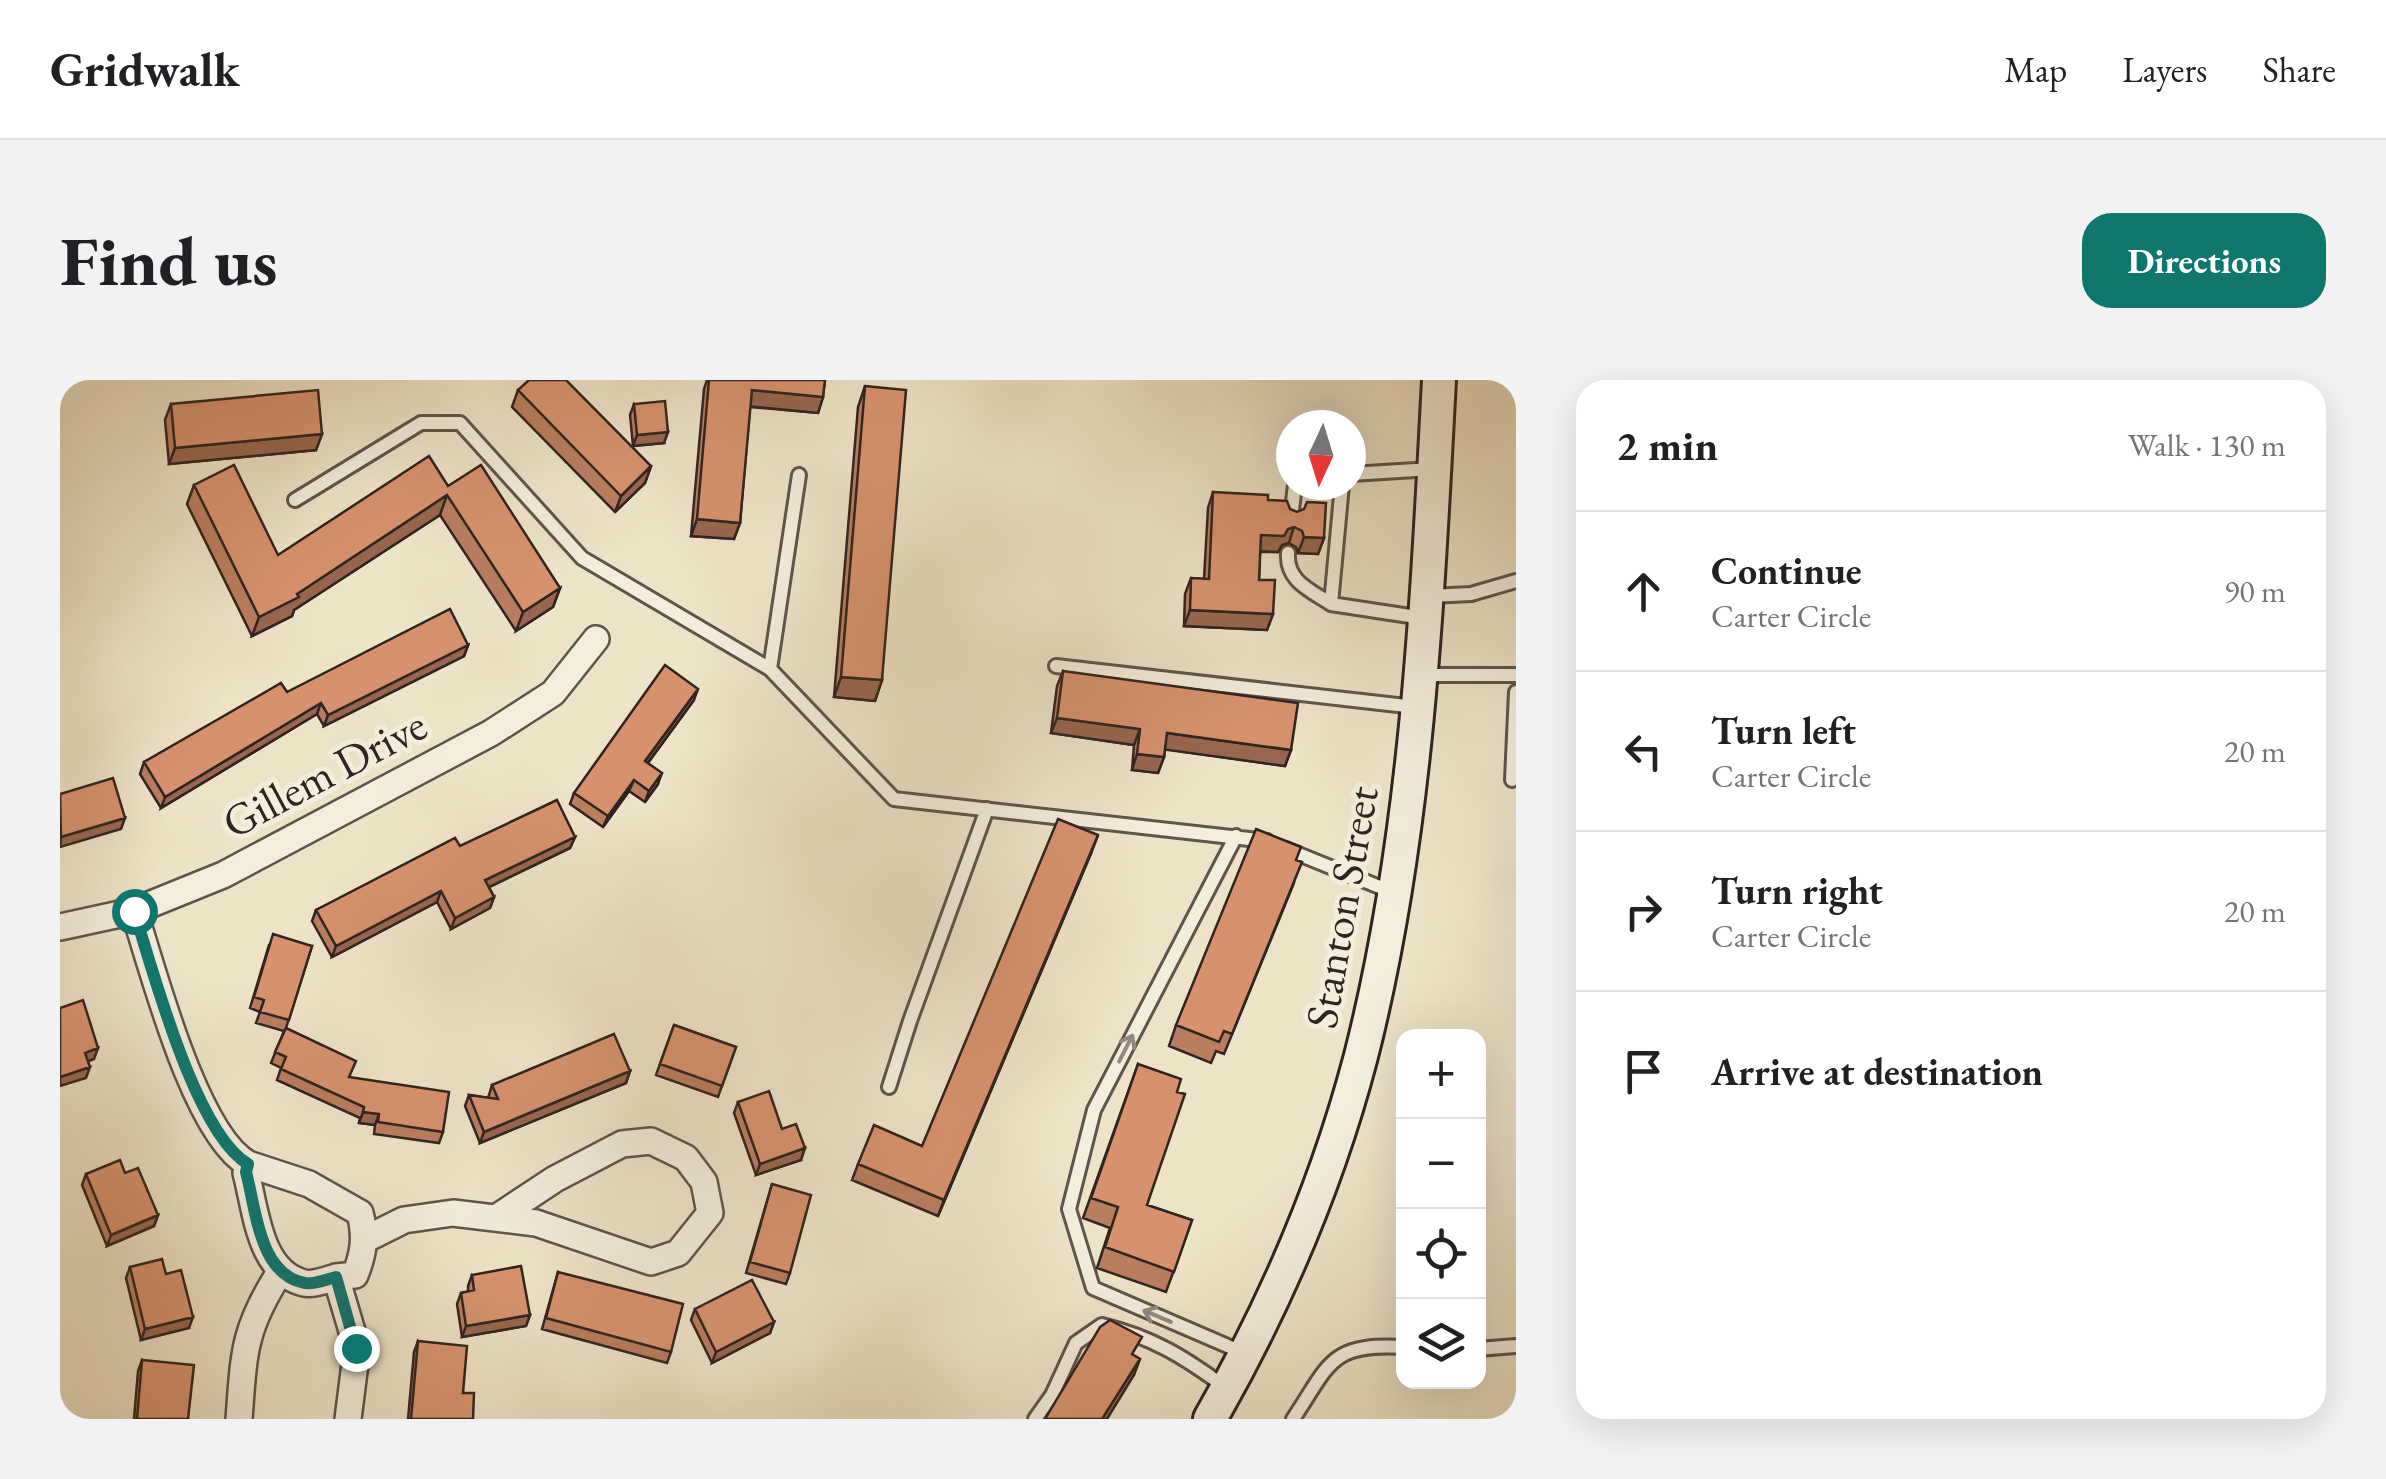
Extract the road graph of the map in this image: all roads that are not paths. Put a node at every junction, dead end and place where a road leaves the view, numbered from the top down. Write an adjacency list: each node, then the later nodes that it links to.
1 (1439, 380): 2 (street, Stanton Street)
2 (1434, 469): 3 (lane); 12 (street, Stanton Street)
3 (1366, 473)
4 (800, 474): 15 (lane)
5 (295, 500): 15 (lane)
6 (1293, 500): 8 (lane)
7 (1341, 500): 11 (lane)
8 (1290, 518)
9 (1288, 553): 11 (lane)
10 (1516, 581): 12 (lane)
11 (1331, 604): 12 (lane)
12 (1427, 607): 17 (street, Stanton Street)
13 (596, 639): 23 (street, Gillem Drive)
14 (1056, 666): 17 (lane)
15 (770, 669): 20 (lane)
16 (1516, 674): 17 (lane)
17 (1420, 691): 22 (street, Stanton Street)
18 (1516, 692): 19 (lane)
19 (1512, 780)
20 (986, 808): 21 (lane); 25 (lane)
21 (1236, 836): 22 (lane); 34 (lane, one-way to 21)
22 (1394, 893): 34 (street, Stanton Street)
23 (134, 911): 24 (street, Gillem Drive); 26 (street)
24 (60, 927)
25 (889, 1088)
26 (248, 1164): 28 (street); 29 (street)
27 (496, 1218): 27 (street); 28 (street)
28 (364, 1240): 30 (street)
29 (280, 1272): 30 (street); 36 (street)
30 (336, 1277): 37 (street)
31 (1516, 1346): 33 (lane)
32 (1396, 1347): 40 (lane)
33 (1486, 1348)
34 (1246, 1354): 35 (street, Stanton Street)
35 (1227, 1388): 38 (lane); 39 (street, Stanton Street)
36 (240, 1419)
37 (348, 1419)
38 (1034, 1419)
39 (1210, 1419)
40 (1293, 1419)

